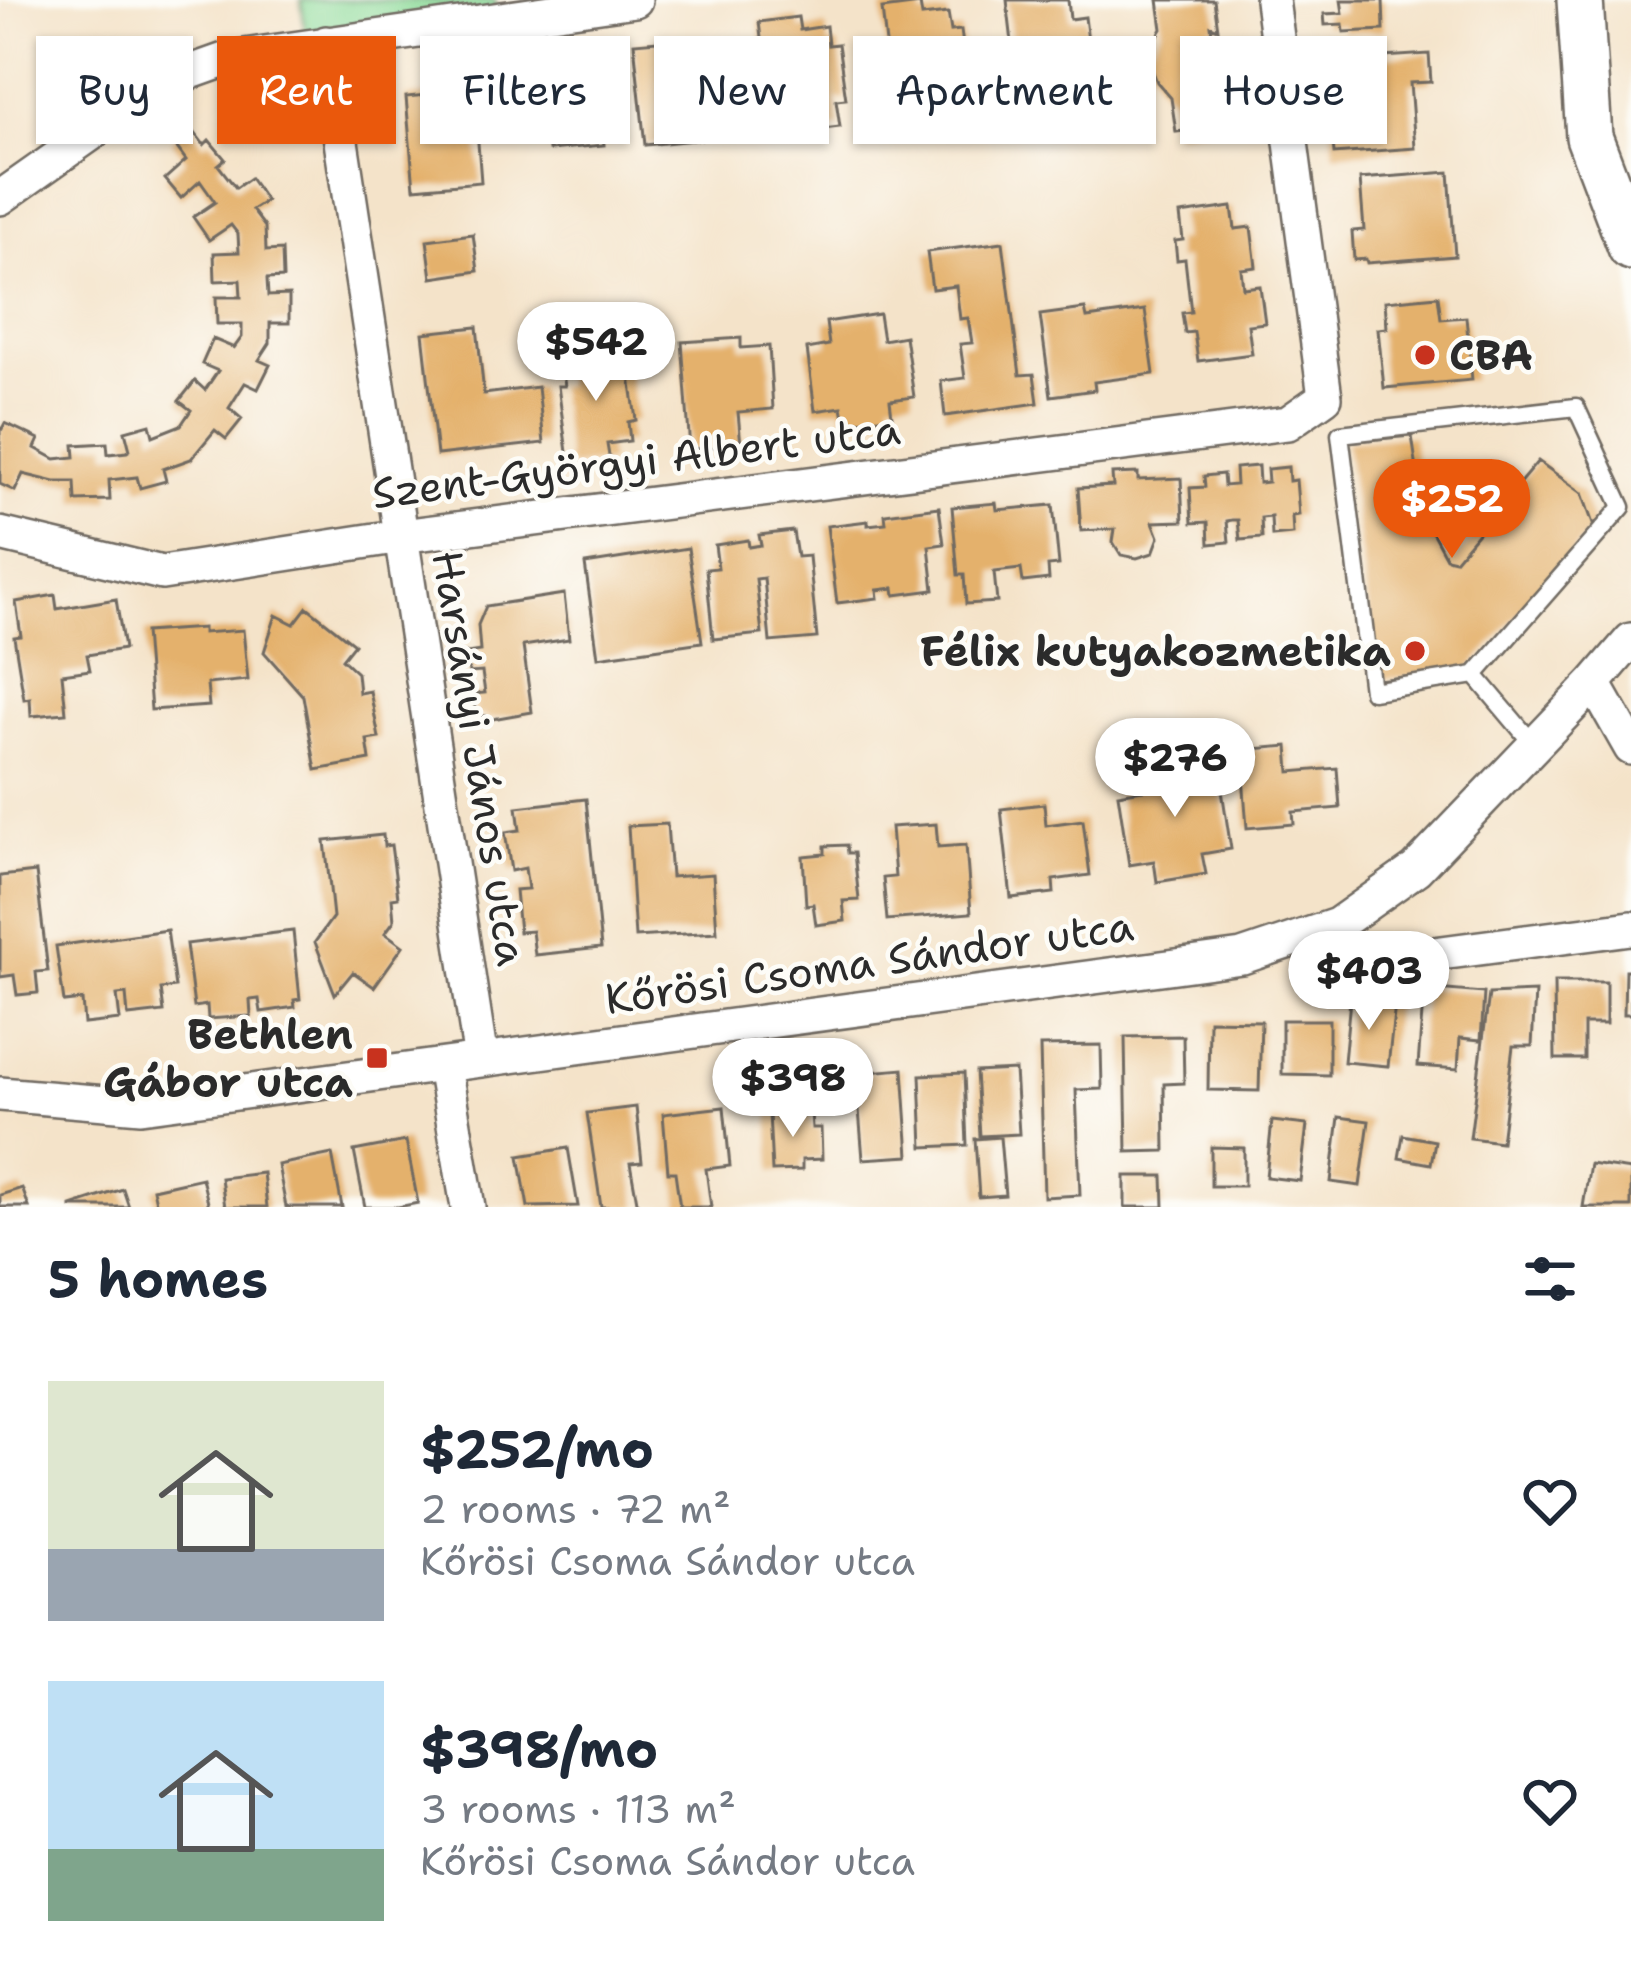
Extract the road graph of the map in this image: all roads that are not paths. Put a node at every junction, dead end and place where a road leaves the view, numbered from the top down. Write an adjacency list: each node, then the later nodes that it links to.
1 (635, 0): 4 (street)
2 (1272, 0): 11 (street, Szent-Györgyi Albert utca)
3 (1580, 0): 9 (street)
4 (496, 10): 5 (street)
5 (362, 36)
6 (217, 63): 8 (street)
7 (341, 144): 11 (street, Harsányi János utca)
8 (0, 198)
9 (1631, 247)
10 (0, 534): 11 (street, Szent-Györgyi Albert utca)
11 (401, 536): 19 (street, Harsányi János utca)
12 (1631, 640): 14 (street, Kőrösi Csoma Sándor utca)
13 (1475, 675): 13 (lane); 15 (lane)
14 (1594, 683): 15 (street, Kőrösi Csoma Sándor utca); 16 (street)
15 (1534, 745): 19 (street, Kőrösi Csoma Sándor utca)
16 (1631, 748)
17 (1631, 928): 18 (street)
18 (1426, 955)
19 (481, 1060): 20 (street, Kőrösi Csoma Sándor utca)
20 (444, 1066): 21 (street, Kőrösi Csoma Sándor utca); 22 (street)
21 (0, 1094)
22 (469, 1207)

